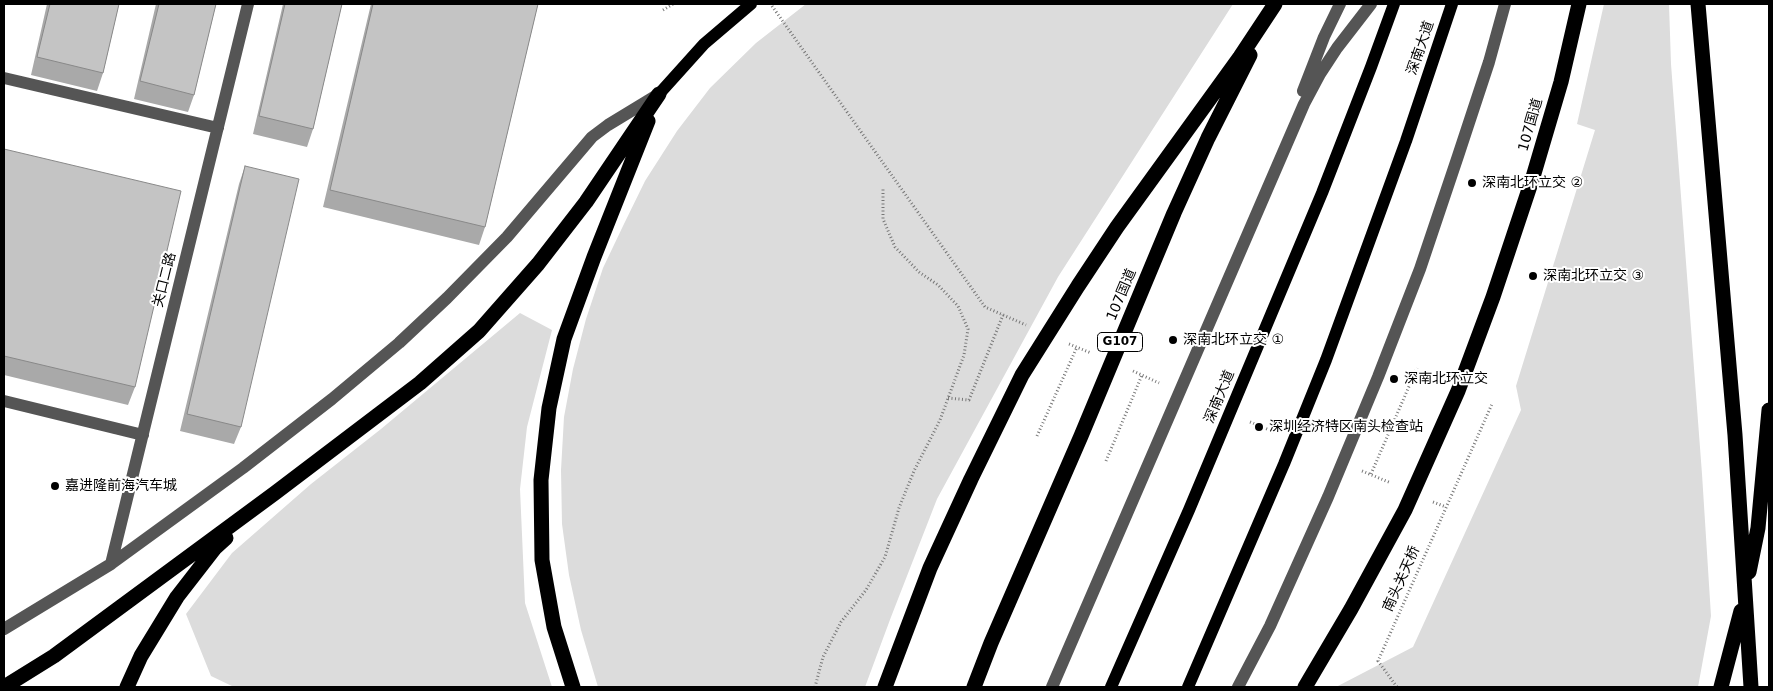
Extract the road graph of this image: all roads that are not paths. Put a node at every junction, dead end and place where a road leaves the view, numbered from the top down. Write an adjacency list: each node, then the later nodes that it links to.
1 (248, 4): 14 (street, 关口二路)
2 (751, 4): 13 (main road)
3 (1275, 4): 25 (highway)
4 (1279, 4): 26 (highway, 107国道 / G107)
5 (1340, 4): 15 (street)
6 (1371, 4): 15 (street)
7 (1394, 4): 28 (main road, 深南大道)
8 (1452, 4): 29 (main road, 深南大道)
9 (1505, 4): 30 (street)
10 (1579, 4): 31 (highway, 107国道)
11 (1698, 4): 33 (highway)
12 (4, 78): 14 (street)
13 (659, 94): 19 (highway); 20 (street); 24 (highway)
14 (218, 128): 18 (street, 关口二路)
15 (1281, 152): 27 (street)
16 (4, 400): 18 (street)
17 (1769, 410): 32 (highway)
18 (142, 435): 20 (street, 关口二路)
19 (275, 492): 22 (highway); 23 (highway)
20 (111, 564): 21 (street)
21 (4, 629)
22 (4, 687)
23 (128, 687)
24 (573, 687)
25 (885, 687)
26 (974, 687)
27 (1052, 687)
28 (1111, 687)
29 (1188, 687)
30 (1238, 687)
31 (1305, 687)
32 (1721, 687)
33 (1751, 687)

